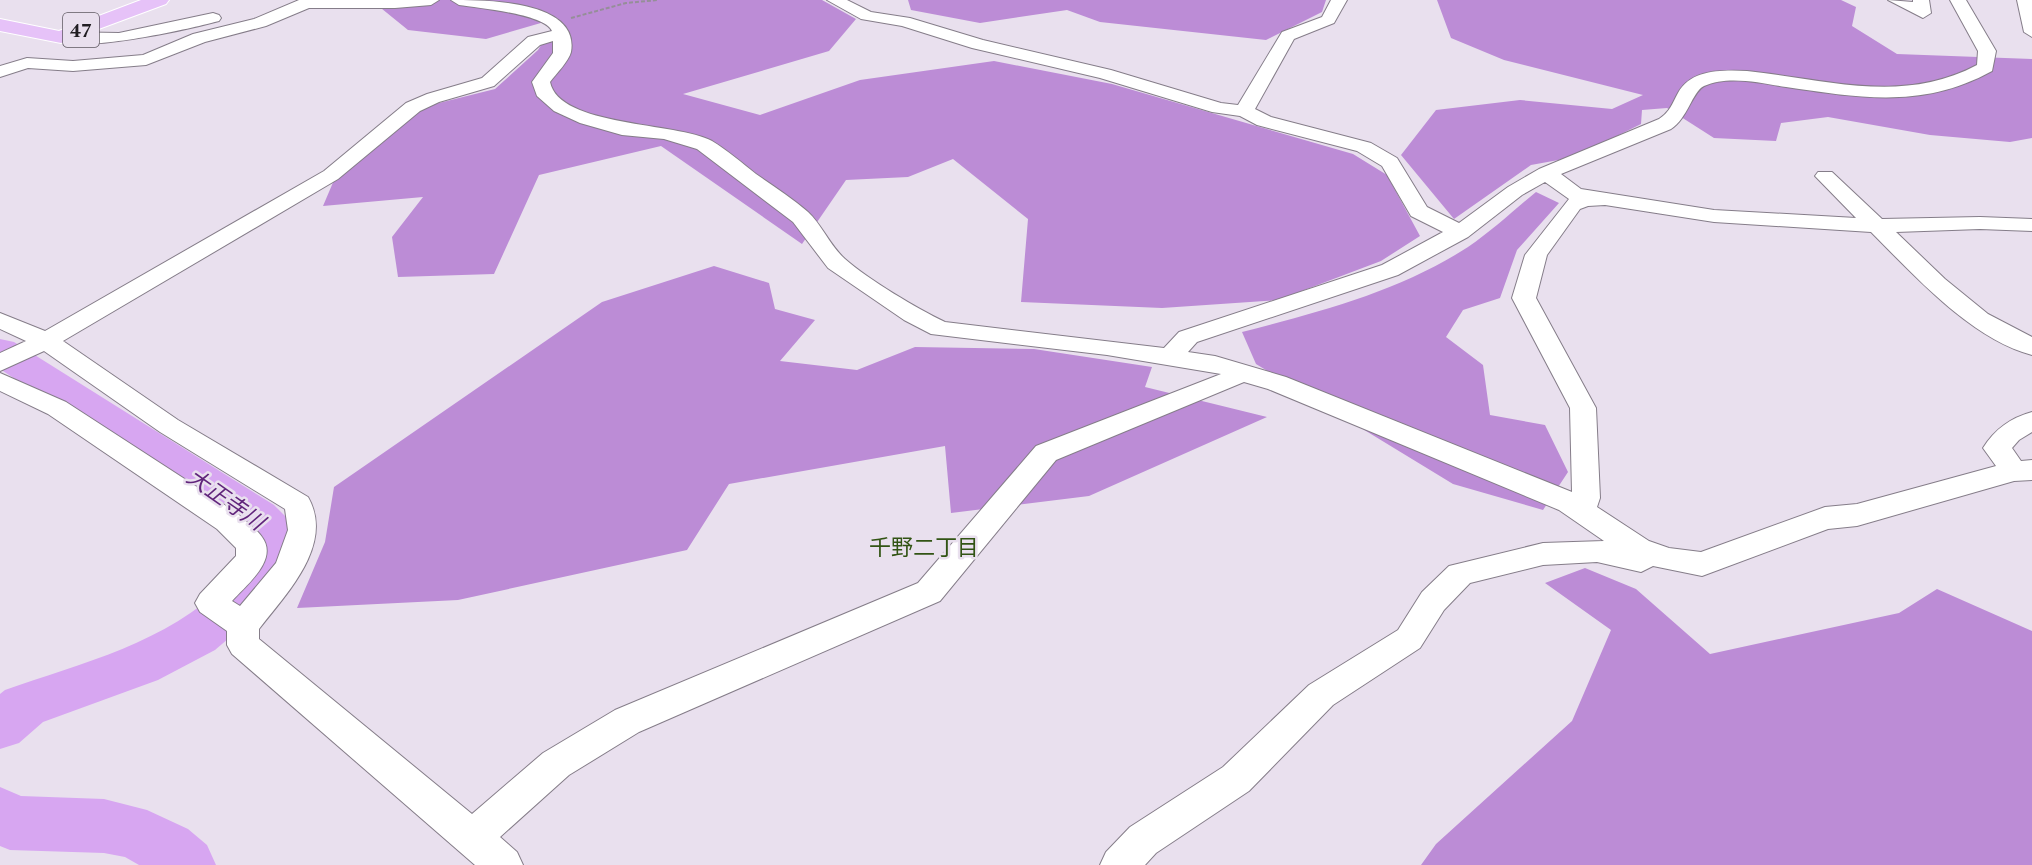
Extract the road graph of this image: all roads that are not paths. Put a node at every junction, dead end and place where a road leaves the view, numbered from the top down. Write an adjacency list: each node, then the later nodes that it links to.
1 (159, 0): 14 (main road, 47)
2 (281, 0): 14 (street)
3 (431, 0): 15 (street)
4 (459, 0): 12 (street)
5 (835, 0): 16 (street)
6 (1339, 0): 16 (street)
7 (1896, 0): 8 (street)
8 (1921, 0)
9 (1958, 0): 17 (street)
10 (2025, 0): 13 (street)
11 (0, 25): 14 (main road, 47)
12 (557, 28): 24 (street); 26 (street)
13 (2032, 32)
14 (61, 37)
15 (0, 72)
16 (1244, 111): 22 (street)
17 (1546, 173): 19 (street); 22 (street)
18 (1825, 176): 21 (street)
19 (1627, 202): 21 (street); 32 (street)
20 (2032, 225): 21 (street)
21 (1879, 226): 25 (street)
22 (1460, 232): 26 (street)
23 (0, 320): 24 (street)
24 (46, 341): 27 (street); 34 (street)
25 (2032, 347)
26 (1170, 357): 28 (street)
27 (0, 363)
28 (1240, 372): 32 (street); 35 (street)
29 (0, 381): 34 (street)
30 (2032, 421): 31 (street)
31 (2023, 471): 33 (street)
32 (1581, 511): 33 (street)
33 (1702, 564): 37 (street)
34 (243, 626): 35 (street)
35 (471, 839): 36 (street)
36 (504, 865)
37 (1119, 865)

